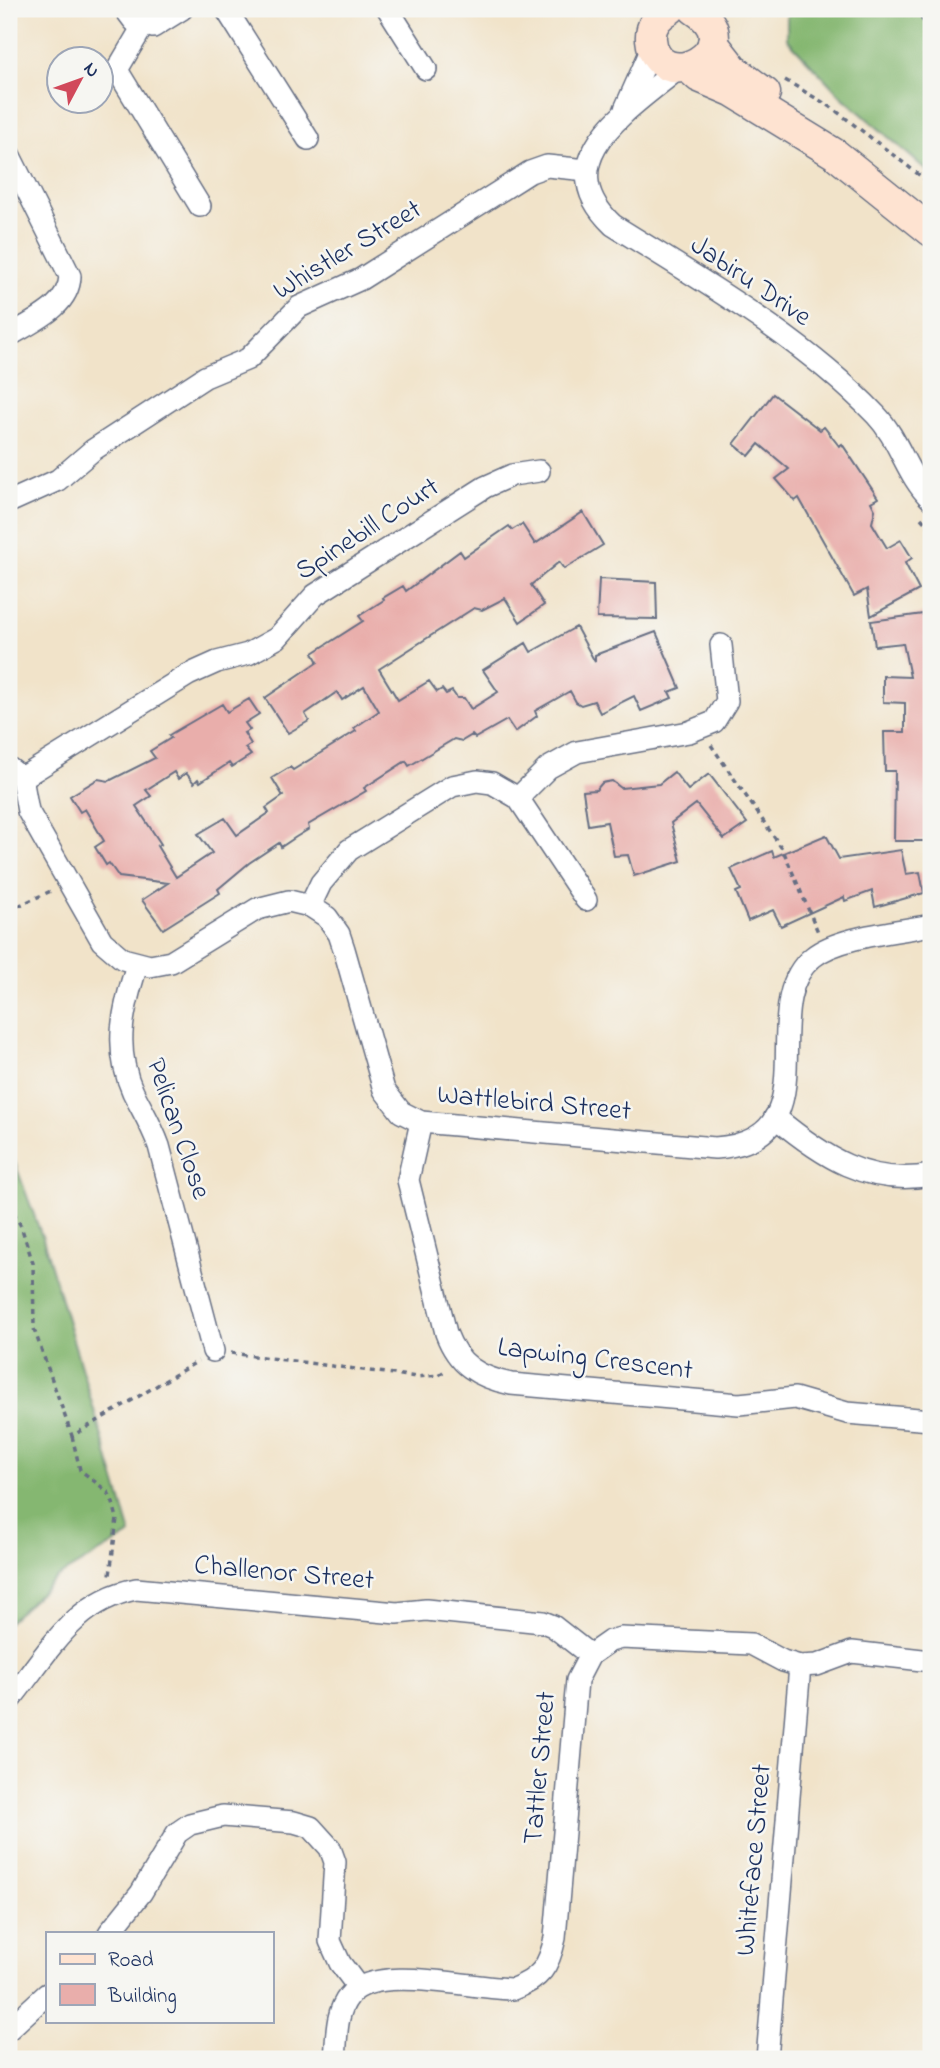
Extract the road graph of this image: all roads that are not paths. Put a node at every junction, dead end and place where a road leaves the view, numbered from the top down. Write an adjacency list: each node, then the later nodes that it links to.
1 (125, 9): 7 (street)
2 (182, 9): 7 (street)
3 (226, 9): 12 (street)
4 (388, 9): 10 (street)
5 (694, 9): 8 (main road)
6 (653, 23): 9 (main road); 11 (street)
7 (143, 26): 15 (street)
8 (713, 43): 9 (main road); 16 (main road)
9 (684, 68): 11 (street); 17 (main road)
10 (426, 69)
11 (625, 109): 14 (street)
12 (308, 139)
13 (9, 155): 18 (street)
14 (587, 170): 20 (street, Jabiru Drive); 21 (street, Whistler Street)
15 (200, 205)
16 (931, 211)
17 (931, 230)
18 (9, 336)
19 (539, 471): 23 (street, Spinebill Court)
20 (931, 499)
21 (9, 502)
22 (721, 645): 24 (street)
23 (15, 773): 28 (street)
24 (518, 799): 25 (street); 26 (street)
25 (586, 900)
26 (310, 906): 28 (street); 30 (street, Wattlebird Street)
27 (931, 925): 29 (street, Wattlebird Street)
28 (137, 965): 32 (street, Pelican Close)
29 (775, 1117): 30 (street, Wattlebird Street); 31 (street)
30 (421, 1122): 33 (street, Lapwing Crescent)
31 (931, 1175)
32 (213, 1351)
33 (931, 1420)
34 (590, 1655): 36 (street); 37 (street, Challenor Street); 39 (street, Tattler Street)
35 (931, 1661): 36 (street)
36 (800, 1666): 43 (street, Whiteface Street)
37 (9, 1701)
38 (110, 1932): 39 (street)
39 (358, 1987): 42 (street)
40 (46, 1995): 41 (street)
41 (9, 2029)
42 (335, 2059)
43 (766, 2059)

